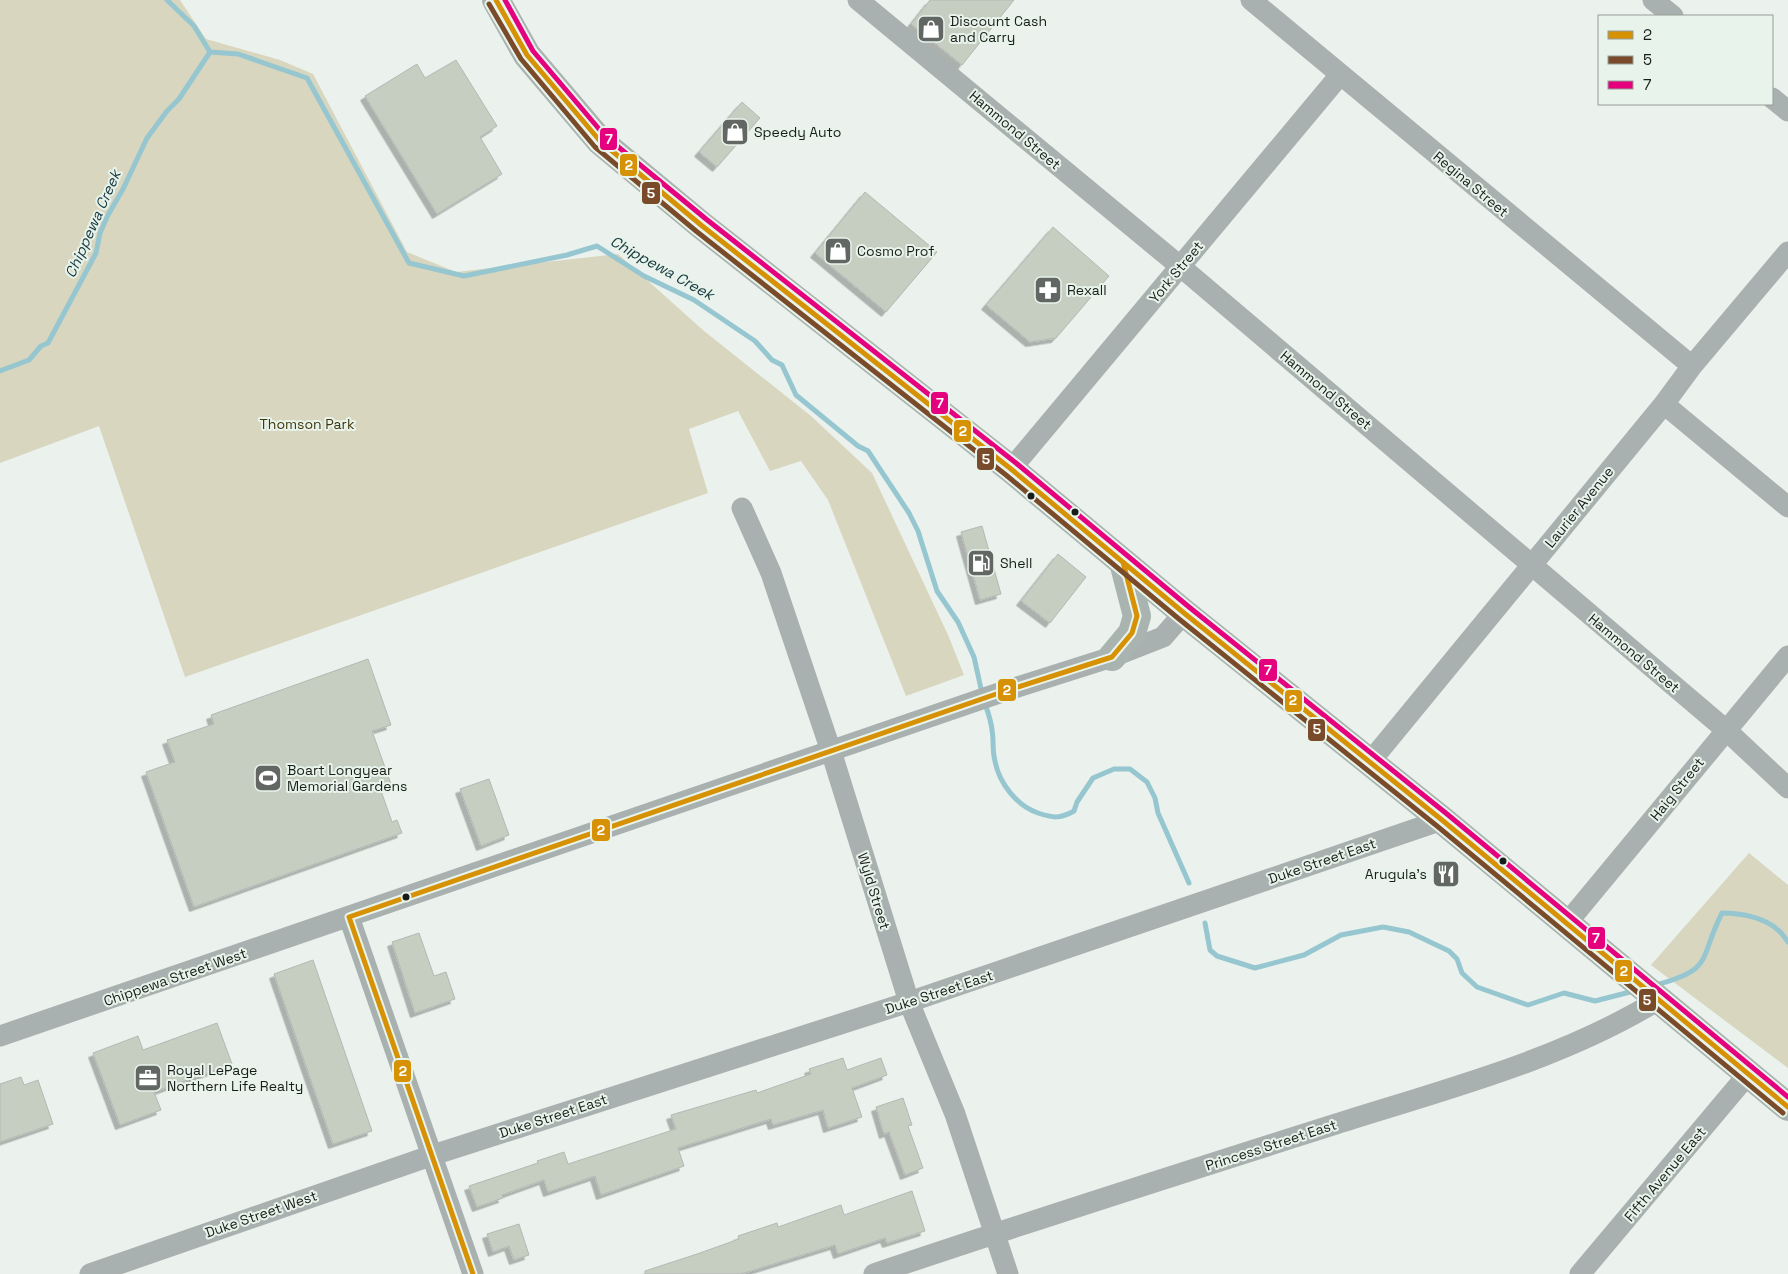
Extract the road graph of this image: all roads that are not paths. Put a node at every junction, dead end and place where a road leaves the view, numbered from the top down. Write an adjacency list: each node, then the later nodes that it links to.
1 (496, 0): 13 (main road)
2 (858, 0): 10 (street, Hammond Street)
3 (1251, 0): 6 (street, Regina Street)
4 (1653, 0): 5 (street)
5 (1672, 15)
6 (1340, 75): 10 (street, York Street); 11 (street, Regina Street)
7 (1773, 99): 8 (street)
8 (1788, 111)
9 (1788, 252): 11 (street, Laurier Avenue)
10 (1181, 267): 13 (street, York Street); 17 (street, Hammond Street)
11 (1692, 366): 12 (street, Laurier Avenue)
12 (1664, 404): 14 (street); 17 (street, Laurier Avenue)
13 (1011, 468): 16 (main road)
14 (1788, 507)
15 (742, 508): 22 (street, Wyld Street)
16 (1123, 562): 18 (main road); 20 (main road)
17 (1532, 566): 21 (street, Hammond Street); 23 (street, Laurier Avenue)
18 (1184, 613): 20 (street, Chippewa Street West); 23 (main road)
19 (1788, 656): 21 (street, Haig Street)
20 (1112, 657): 22 (street, Chippewa Street West)
21 (1726, 730): 24 (street, Hammond Street); 27 (street, Haig Street)
22 (831, 751): 26 (street, Chippewa Street West); 29 (street, Wyld Street)
23 (1370, 762): 25 (main road)
24 (1788, 788)
25 (1442, 820): 27 (main road); 29 (street, Duke Street East)
26 (349, 917): 30 (street, Chippewa Street West); 33 (street)
27 (1567, 923): 28 (main road)
28 (1654, 995): 31 (main road); 34 (street, Princess Street East)
29 (909, 1002): 33 (street, Duke Street East); 34 (street, Wyld Street)
30 (0, 1036)
31 (1749, 1074): 32 (main road); 39 (street, Fifth Avenue East)
32 (1788, 1107)
33 (433, 1155): 35 (street, Duke Street West); 36 (street)
34 (993, 1233): 37 (street, Princess Street East); 38 (street, Wyld Street)
35 (90, 1274)
36 (473, 1274)
37 (874, 1274)
38 (1008, 1274)
39 (1580, 1274)

